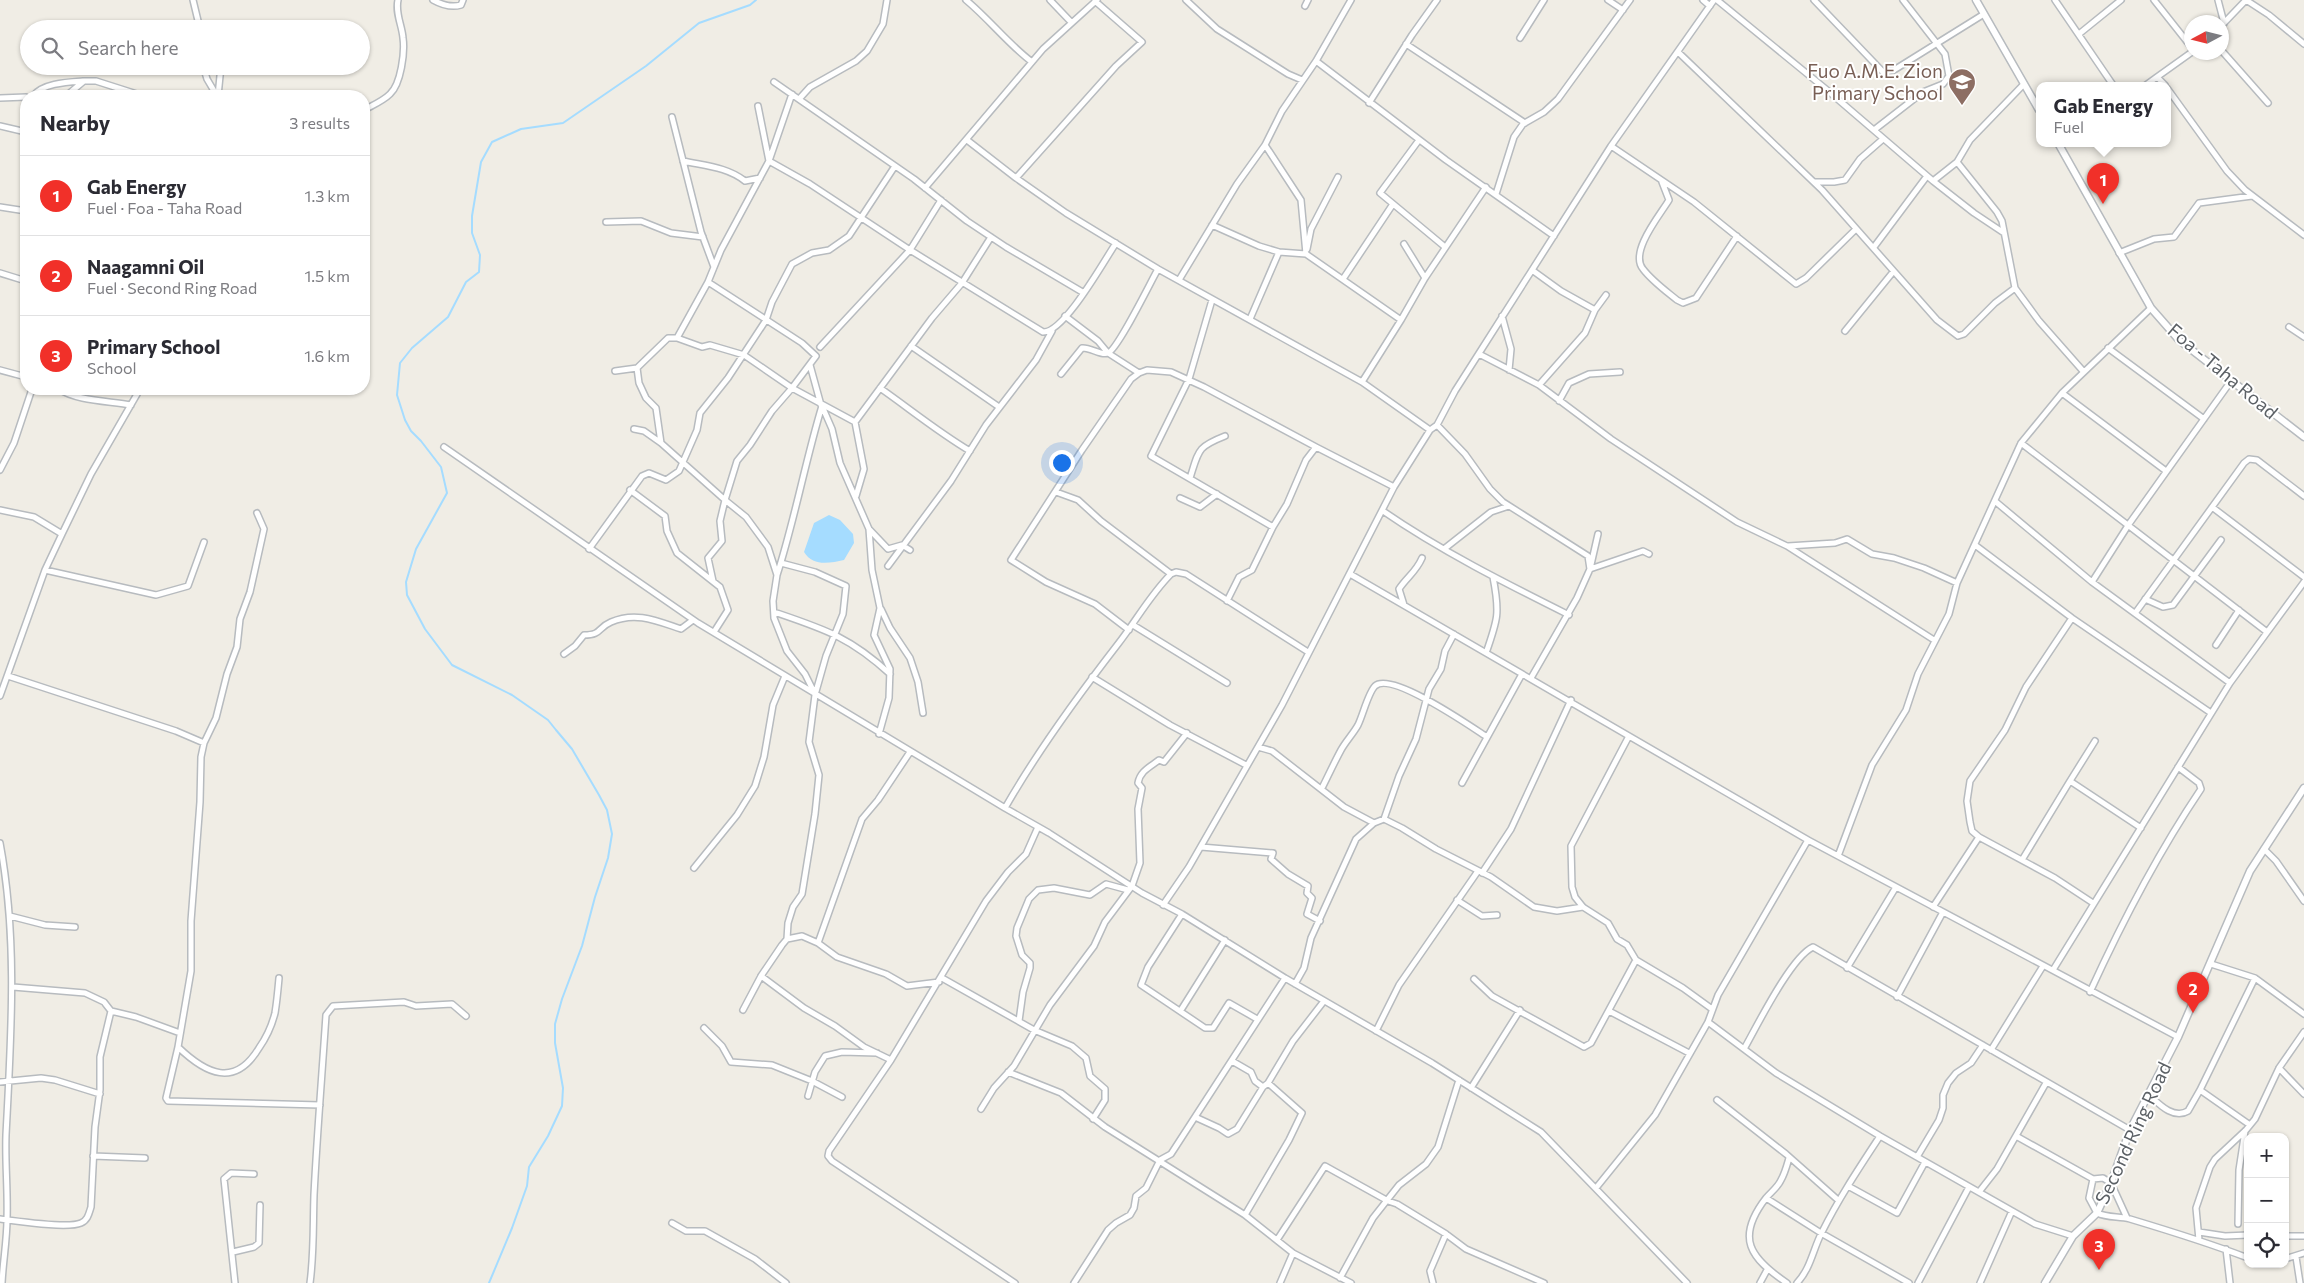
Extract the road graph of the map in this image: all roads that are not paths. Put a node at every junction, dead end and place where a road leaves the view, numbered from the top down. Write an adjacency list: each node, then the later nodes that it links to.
1 (193, 0): 32 (street)
2 (398, 0): 68 (street)
3 (433, 0): 4 (street)
4 (463, 0)
5 (887, 0): 64 (street)
6 (966, 0): 43 (street)
7 (1050, 0): 33 (street)
8 (1186, 0): 48 (street)
9 (1308, 0): 26 (street)
10 (1351, 0): 44 (street)
11 (1437, 0): 37 (street)
12 (1544, 0): 35 (street)
13 (1608, 0): 28 (street)
14 (1630, 0): 28 (street)
15 (1703, 0): 27 (street)
16 (1716, 0): 27 (street); 74 (street)
17 (1814, 0): 39 (street)
18 (1903, 0): 39 (street)
19 (1976, 0): 29 (street)
20 (2054, 0): 34 (street)
21 (2121, 0): 34 (street)
22 (2154, 0): 36 (street)
23 (2218, 0): 30 (street)
24 (2246, 0): 31 (street); 38 (street)
25 (1096, 1): 33 (street); 90 (street)
26 (1305, 6)
27 (1710, 6): 40 (street)
28 (1622, 10): 71 (street)
29 (1984, 14): 39 (street); 54 (street)
30 (2221, 15)
31 (2229, 18)
32 (198, 20)
33 (1071, 22): 43 (street)
34 (2079, 34): 51 (street)
35 (1520, 38)
36 (2184, 38)
37 (1406, 44): 66 (street); 71 (street)
38 (2304, 44)
39 (1936, 45): 74 (street)
40 (1678, 52): 81 (street); 93 (street)
41 (2184, 58): 47 (street)
42 (2229, 59): 65 (street)
43 (1032, 62): 78 (street)
44 (1316, 62): 48 (street); 66 (street)
45 (206, 75): 58 (street)
46 (220, 75): 59 (street)
47 (2157, 77): 52 (street); 53 (street)
48 (1302, 80): 80 (street)
49 (84, 81): 55 (street); 56 (street); 57 (street)
50 (774, 82): 61 (street)
51 (2112, 82)
52 (2150, 82)
53 (2162, 82)
54 (2024, 84): 67 (street); 85 (street)
55 (40, 90)
56 (73, 90)
57 (124, 90)
58 (213, 90)
59 (218, 90)
60 (2171, 93): 97 (street)
61 (792, 94): 64 (street); 84 (street)
62 (20, 97): 63 (street)
63 (0, 98)
64 (800, 98): 86 (street)
65 (2268, 103)
66 (1370, 104): 79 (street)
67 (2036, 105)
68 (370, 106)
69 (758, 106): 84 (street)
70 (672, 117): 83 (street)
71 (1525, 123): 96 (street)
72 (0, 126): 73 (street)
73 (9, 128): 75 (street); 76 (street)
74 (1874, 130): 77 (street)
75 (20, 131)
76 (0, 132)
77 (1883, 139): 87 (street); 93 (street)
78 (967, 140): 90 (street); 95 (street)
79 (1419, 140): 94 (street); 99 (street)
80 (1265, 145): 104 (street); 119 (street)
81 (1611, 146): 92 (street); 108 (street)
82 (2060, 147): 118 (street, Foa - Taha Road)
83 (683, 161): 89 (street); 110 (street)
84 (768, 161): 89 (street); 102 (street)
85 (1957, 162): 91 (street); 106 (street)
86 (895, 166): 95 (street); 102 (street)
87 (1927, 176): 91 (street); 114 (street)
88 (1338, 177): 119 (street)
89 (760, 178): 120 (street)
90 (1016, 178): 112 (street)
91 (1933, 181): 106 (street)
92 (1662, 182): 109 (street); 109 (street)
93 (1814, 182): 105 (street)
94 (1486, 187): 96 (street); 115 (street)
95 (925, 188): 98 (street)
96 (1496, 194): 108 (street)
97 (2253, 196): 107 (street); 118 (street)
98 (941, 200): 111 (street); 116 (street)
99 (1393, 204): 115 (street); 128 (street)
100 (0, 208): 101 (street)
101 (20, 210)
102 (862, 218): 116 (street); 140 (street)
103 (606, 222): 110 (street)
104 (1212, 225): 117 (street); 127 (street)
105 (1856, 229): 109 (street); 114 (street)
106 (2004, 233): 131 (street)
107 (2304, 235)
108 (1554, 236): 122 (street)
109 (1737, 236)
110 (702, 237): 120 (street)
111 (991, 237): 130 (street); 132 (street)
112 (1116, 243): 121 (street); 132 (street)
113 (1404, 244): 125 (street)
114 (1874, 247): 123 (street)
115 (1445, 248): 125 (street)
116 (910, 250): 130 (street); 148 (street)
117 (1279, 252): 119 (street); 139 (street)
118 (2119, 253): 135 (street, Foa - Taha Road)
119 (1306, 254): 128 (street)
120 (714, 268): 129 (street)
121 (1158, 269): 127 (street); 150 (street)
122 (1532, 270): 136 (street); 138 (street)
123 (1894, 272): 131 (street); 144 (street)
124 (0, 273): 126 (street)
125 (1425, 278): 141 (street)
126 (20, 279)
127 (1179, 280): 134 (street)
128 (1343, 280): 141 (street)
129 (708, 282): 140 (street); 146 (street)
130 (962, 283): 143 (street); 147 (street)
131 (2015, 288): 158 (street)
132 (1084, 293): 137 (street)
133 (1606, 295): 136 (street)
134 (1212, 300): 139 (street); 163 (street)
135 (2151, 308): 149 (street); 164 (street, Foa - Taha Road)
136 (1595, 310): 166 (street)
137 (1065, 316): 143 (street); 150 (street)
138 (1502, 316): 151 (street); 156 (street)
139 (1250, 319): 165 (street)
140 (766, 320): 152 (street); 153 (street)
141 (1401, 320): 165 (street)
142 (2289, 327): 145 (street)
143 (1052, 331): 176 (street)
144 (1845, 331)
145 (2304, 337)
146 (677, 338): 152 (street); 154 (street)
147 (911, 346): 168 (street); 176 (street)
148 (820, 347)
149 (2108, 348): 158 (street); 177 (street)
150 (1108, 353): 159 (street); 161 (street)
151 (1479, 354): 156 (street); 179 (street)
152 (744, 355): 167 (street); 189 (street)
153 (810, 364): 167 (street); 175 (street)
154 (637, 368): 157 (street); 184 (street)
155 (0, 370): 162 (street)
156 (1510, 370): 166 (street)
157 (615, 371)
158 (2084, 371): 169 (street)
159 (1139, 372): 163 (street); 195 (street)
160 (1620, 372): 173 (street)
161 (1061, 374)
162 (20, 375)
163 (1189, 379): 186 (street); 192 (street)
164 (2231, 381): 177 (street); 183 (street, Foa - Taha Road)
165 (1362, 382): 181 (street)
166 (1539, 385): 173 (street)
167 (792, 388): 175 (street); 200 (street)
168 (880, 388): 178 (street); 188 (street)
169 (2062, 393): 185 (street); 191 (street)
170 (30, 395): 190 (street)
171 (70, 395): 174 (street)
172 (137, 395): 174 (street)
173 (1559, 401): 216 (street)
174 (131, 405): 210 (street)
175 (822, 406): 178 (street); 197 (street); 223 (street)
176 (999, 407): 188 (street)
177 (2204, 419): 191 (street)
178 (854, 422): 197 (street)
179 (1437, 425): 181 (street); 202 (street)
180 (634, 428): 184 (street)
181 (1430, 430): 193 (street)
182 (1224, 436): 192 (street)
183 (2304, 437)
184 (661, 443): 189 (street)
185 (2021, 443): 201 (street); 207 (street)
186 (1316, 446): 193 (street); 208 (street)
187 (444, 447): 217 (street)
188 (970, 451): 214 (street)
189 (683, 463): 194 (street); 200 (street)
190 (0, 470)
191 (2166, 471): 207 (street)
192 (1190, 478): 196 (street)
193 (1394, 487): 205 (street)
194 (630, 490): 217 (street); 233 (street)
195 (1056, 492): 227 (street); 248 (street)
196 (1217, 494): 199 (street); 208 (street)
197 (856, 496): 209 (street)
198 (2304, 496): 203 (street)
199 (1180, 498)
200 (725, 500): 229 (street); 233 (street)
201 (1996, 502): 215 (street); 234 (street)
202 (1509, 506): 218 (street); 225 (street)
203 (2212, 507): 222 (street); 232 (street)
204 (0, 510): 210 (street)
205 (1382, 511): 218 (street); 228 (street)
206 (257, 513): 277 (street)
207 (2129, 524): 222 (street); 234 (street)
208 (1273, 527): 238 (street)
209 (869, 529): 214 (street); 240 (street)
210 (62, 534): 226 (street)
211 (1598, 534): 225 (street)
212 (2221, 540): 231 (street)
213 (204, 542): 226 (street)
214 (902, 545): 219 (street); 224 (street)
215 (1975, 545): 236 (street); 245 (street)
216 (1787, 546): 236 (street); 253 (street)
217 (589, 549): 246 (street)
218 (1444, 549): 230 (street)
219 (910, 550)
220 (1649, 554): 225 (street)
221 (1422, 558): 239 (street)
222 (2173, 559): 231 (street); 237 (street)
223 (781, 563): 229 (street); 251 (street)
224 (888, 566)
225 (1590, 569): 244 (street)
226 (45, 570): 260 (street)
227 (1171, 574): 238 (street); 247 (street)
228 (1350, 574): 239 (street); 255 (street)
229 (777, 575): 242 (street)
230 (1493, 577): 244 (street); 256 (street)
231 (2196, 577): 237 (street); 241 (street)
232 (2304, 577)
233 (713, 580): 249 (street)
234 (2092, 582): 243 (street)
235 (2304, 582): 250 (street)
236 (1957, 583): 253 (street)
237 (2145, 599): 243 (street)
238 (1227, 601): 255 (street)
239 (1404, 605): 252 (street)
240 (880, 608): 258 (street); 270 (street)
241 (2239, 610): 250 (street); 254 (street)
242 (774, 612): 251 (street); 266 (street)
243 (2136, 612): 265 (street)
244 (1569, 615): 263 (street)
245 (2072, 618): 271 (street); 291 (street)
246 (693, 620): 249 (street); 257 (street)
247 (1133, 624): 248 (street); 264 (street)
248 (1129, 630): 262 (street)
249 (714, 632): 261 (street)
250 (2267, 632): 265 (street)
251 (835, 634): 258 (street); 266 (street)
252 (1454, 634): 256 (street); 268 (street)
253 (1934, 640): 296 (street)
254 (2216, 645)
255 (1308, 652): 278 (street)
256 (1486, 653): 259 (street)
257 (564, 654)
258 (890, 674): 273 (street)
259 (1522, 674): 263 (street); 275 (street)
260 (8, 676): 267 (street); 277 (street)
261 (785, 676): 266 (street); 298 (street)
262 (1092, 678): 272 (street); 286 (street)
263 (1531, 678): 269 (street)
264 (1227, 683)
265 (2230, 683): 271 (street)
266 (815, 695): 273 (street); 314 (street)
267 (0, 696)
268 (1426, 699): 275 (street); 284 (street); 287 (street)
269 (1571, 700): 274 (street); 299 (street)
270 (923, 713)
271 (2211, 713): 281 (street)
272 (1187, 733): 280 (street); 301 (street)
273 (879, 734): 279 (street)
274 (1629, 736): 292 (street); 306 (street)
275 (1487, 737): 283 (street)
276 (2095, 741): 282 (street)
277 (204, 743): 348 (street)
278 (1258, 747): 280 (street); 284 (street)
279 (910, 752): 286 (street); 316 (street)
280 (1246, 765): 294 (street)
281 (2178, 767): 290 (street); 330 (street)
282 (2070, 781): 290 (street); 297 (street)
283 (1462, 783)
284 (1322, 788): 288 (street)
285 (2304, 788): 295 (street, Second Ring Road)
286 (1005, 808): 289 (street)
287 (1384, 819): 288 (street); 299 (street)
288 (1374, 823): 312 (street)
289 (1038, 827): 301 (street); 327 (street)
290 (2141, 828): 304 (street)
291 (1978, 838): 297 (street); 307 (street)
292 (1808, 840): 296 (street); 333 (street)
293 (0, 843): 310 (street)
294 (1201, 846): 305 (street); 312 (street)
295 (2264, 849): 303 (street); 318 (street, Second Ring Road)
296 (1838, 856): 300 (street)
297 (2022, 860): 304 (street)
298 (694, 868)
299 (1480, 872): 302 (street); 306 (street)
300 (1896, 887): 307 (street); 320 (street)
301 (1130, 888): 305 (street); 342 (street); 345 (street)
302 (1458, 900): 311 (street); 346 (street)
303 (2304, 900)
304 (2093, 903): 321 (street)
305 (1163, 905): 309 (street)
306 (1583, 907): 317 (street)
307 (1933, 907): 308 (street)
308 (1943, 912): 319 (street); 331 (street)
309 (1182, 914): 315 (street); 335 (street)
310 (10, 916): 313 (street); 329 (street)
311 (1497, 916)
312 (1320, 921): 328 (street)
313 (75, 927)
314 (787, 939): 316 (street); 322 (street)
315 (1225, 940): 324 (street); 335 (street)
316 (818, 943): 327 (street)
317 (1636, 960): 333 (street); 337 (street)
318 (2211, 964): 325 (street); 349 (street, Second Ring Road)
319 (2043, 966): 321 (street); 353 (street)
320 (1847, 968): 331 (street); 352 (street)
321 (2053, 970): 330 (street)
322 (761, 976): 334 (street); 354 (street)
323 (279, 978): 351 (street)
324 (1284, 978): 328 (street); 341 (street)
325 (2255, 978): 339 (street); 368 (street)
326 (1474, 979): 336 (street)
327 (941, 980): 342 (street); 356 (street)
328 (1295, 984): 332 (street)
329 (13, 987): 338 (street); 363 (street)
330 (2090, 992): 349 (street)
331 (1897, 998): 350 (street)
332 (1324, 1001): 346 (street); 364 (street)
333 (1712, 1009): 343 (street)
334 (743, 1010)
335 (1181, 1010): 341 (street)
336 (1520, 1010): 337 (street); 367 (street)
337 (1609, 1011): 355 (street)
338 (112, 1012): 348 (street); 369 (street)
339 (2304, 1014)
340 (466, 1016): 375 (street)
341 (1257, 1020): 357 (street)
342 (1019, 1021): 345 (street)
343 (1708, 1022): 352 (street); 355 (street)
344 (704, 1028): 361 (street)
345 (1034, 1030): 359 (street); 378 (street)
346 (1376, 1030): 360 (street)
347 (2304, 1032): 358 (street)
348 (180, 1033): 351 (street)
349 (2178, 1037): 370 (street, Second Ring Road)
350 (1983, 1045): 353 (street); 387 (street)
351 (178, 1047): 375 (street)
352 (1744, 1049): 382 (street)
353 (1991, 1050): 365 (street)
354 (878, 1053): 356 (street); 361 (street)
355 (1689, 1053): 398 (street)
356 (892, 1060): 436 (street)
357 (1232, 1061): 366 (street); 377 (street)
358 (2279, 1068): 371 (street); 379 (street)
359 (1008, 1072): 376 (street); 378 (street)
360 (1459, 1080): 367 (street); 402 (street)
361 (812, 1081): 372 (street); 373 (street)
362 (0, 1082): 363 (street)
363 (9, 1082): 369 (street); 384 (street)
364 (1268, 1083): 366 (street); 406 (street)
365 (2046, 1083): 380 (street); 383 (street)
366 (1263, 1087): 377 (street)
367 (1471, 1088): 398 (street)
368 (2200, 1090): 370 (street); 379 (street)
369 (100, 1094): 386 (street)
370 (2148, 1094): 380 (street, Second Ring Road)
371 (2304, 1094)
372 (808, 1096)
373 (842, 1097)
374 (1717, 1100): 389 (street)
375 (320, 1105): 434 (street)
376 (981, 1109)
377 (1195, 1117): 385 (street)
378 (1093, 1119): 390 (street)
379 (2250, 1125): 381 (street)
380 (2130, 1130): 395 (street, Second Ring Road)
381 (2245, 1131): 411 (street); 412 (street)
382 (1880, 1136): 387 (street); 396 (street)
383 (2016, 1136): 394 (street); 399 (street)
384 (3, 1137): 409 (street)
385 (1171, 1154): 390 (street); 392 (street)
386 (93, 1156): 388 (street); 409 (street)
387 (1917, 1157): 391 (street)
388 (145, 1158)
389 (1789, 1158): 400 (street); 401 (street)
390 (1160, 1160): 392 (street); 437 (street)
391 (1925, 1162): 396 (street); 397 (street)
392 (1172, 1168): 406 (street)
393 (254, 1174): 422 (street)
394 (2093, 1180): 395 (street); 405 (street)
395 (2111, 1183): 405 (street, Second Ring Road); 408 (street)
396 (1848, 1186): 401 (street)
397 (1968, 1187): 399 (street); 445 (street)
398 (1596, 1188): 431 (street)
399 (1979, 1192): 404 (street)
400 (1766, 1198): 413 (street); 428 (street)
401 (1838, 1200): 413 (street)
402 (1388, 1201): 414 (street); 419 (street); 429 (street)
403 (260, 1205): 422 (street)
404 (2012, 1211): 416 (street); 446 (street)
405 (2097, 1213): 408 (street); 416 (street, Second Ring Road)
406 (1245, 1215): 419 (street)
407 (0, 1218): 409 (street)
408 (2128, 1218): 420 (street)
409 (7, 1219): 432 (street)
410 (672, 1223): 435 (street)
411 (2238, 1224)
412 (2199, 1232): 415 (street); 420 (street)
413 (1821, 1233): 443 (street); 444 (street)
414 (1446, 1234): 439 (street); 440 (street)
415 (2244, 1235)
416 (2073, 1236): 447 (street, Second Ring Road)
417 (2289, 1236): 418 (street)
418 (2304, 1236)
419 (1277, 1240): 423 (street)
420 (2199, 1240): 421 (street)
421 (2226, 1249): 425 (street); 448 (street)
422 (233, 1252): 433 (street)
423 (1293, 1253): 429 (street); 438 (street)
424 (2304, 1253): 426 (street)
425 (2244, 1256)
426 (2296, 1257): 427 (street); 449 (street)
427 (2289, 1258)
428 (1767, 1270): 441 (street); 442 (street)
429 (1340, 1278): 430 (street)
430 (1347, 1282)
431 (1685, 1282)
432 (2, 1283)
433 (236, 1283)
434 (310, 1283)
435 (786, 1283)
436 (1016, 1283)
437 (1074, 1283)
438 (1280, 1283)
439 (1434, 1283)
440 (1544, 1283)
441 (1760, 1283)
442 (1787, 1283)
443 (1797, 1283)
444 (1909, 1283)
445 (1918, 1283)
446 (1980, 1283)
447 (2045, 1283)
448 (2230, 1283)
449 (2300, 1283)

